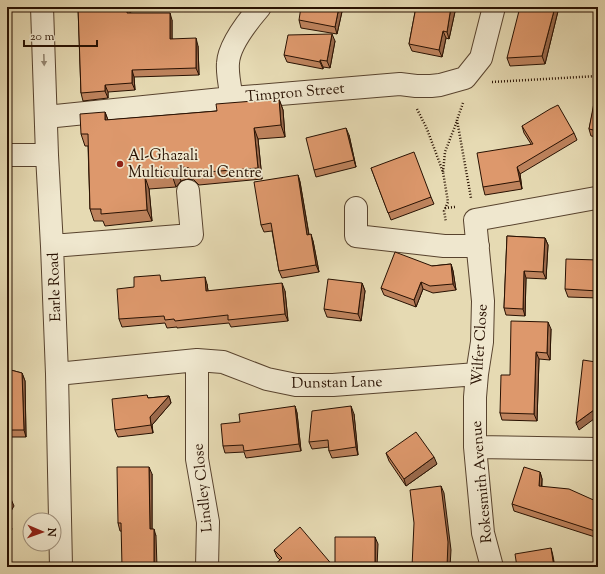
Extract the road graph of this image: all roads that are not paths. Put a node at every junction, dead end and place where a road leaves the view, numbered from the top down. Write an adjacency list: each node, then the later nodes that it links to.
1 (42, 7): 5 (street, Earle Road, one-way to 5)
2 (260, 7): 4 (street)
3 (494, 7): 4 (street, Timpron Street)
4 (232, 98): 5 (street, Timpron Street)
5 (46, 117): 6 (street, Earle Road)
6 (47, 155): 7 (street); 11 (street, Earle Road)
7 (7, 156)
8 (188, 192): 11 (street)
9 (596, 198): 12 (street, Wilfer Close)
10 (356, 208): 12 (street)
11 (52, 246): 14 (street, Earle Road)
12 (478, 246): 15 (street, Wilfer Close)
13 (197, 360): 14 (street, Dunstan Lane); 15 (street, Dunstan Lane); 20 (street, Lindley Close)
14 (57, 374): 19 (street, Earle Road)
15 (477, 374): 16 (street, Wilfer Close)
16 (475, 397): 17 (street, Rokesmith Avenue)
17 (475, 447): 18 (street); 21 (street, Rokesmith Avenue)
18 (598, 449)
19 (61, 567)
20 (207, 567)
21 (492, 567)

